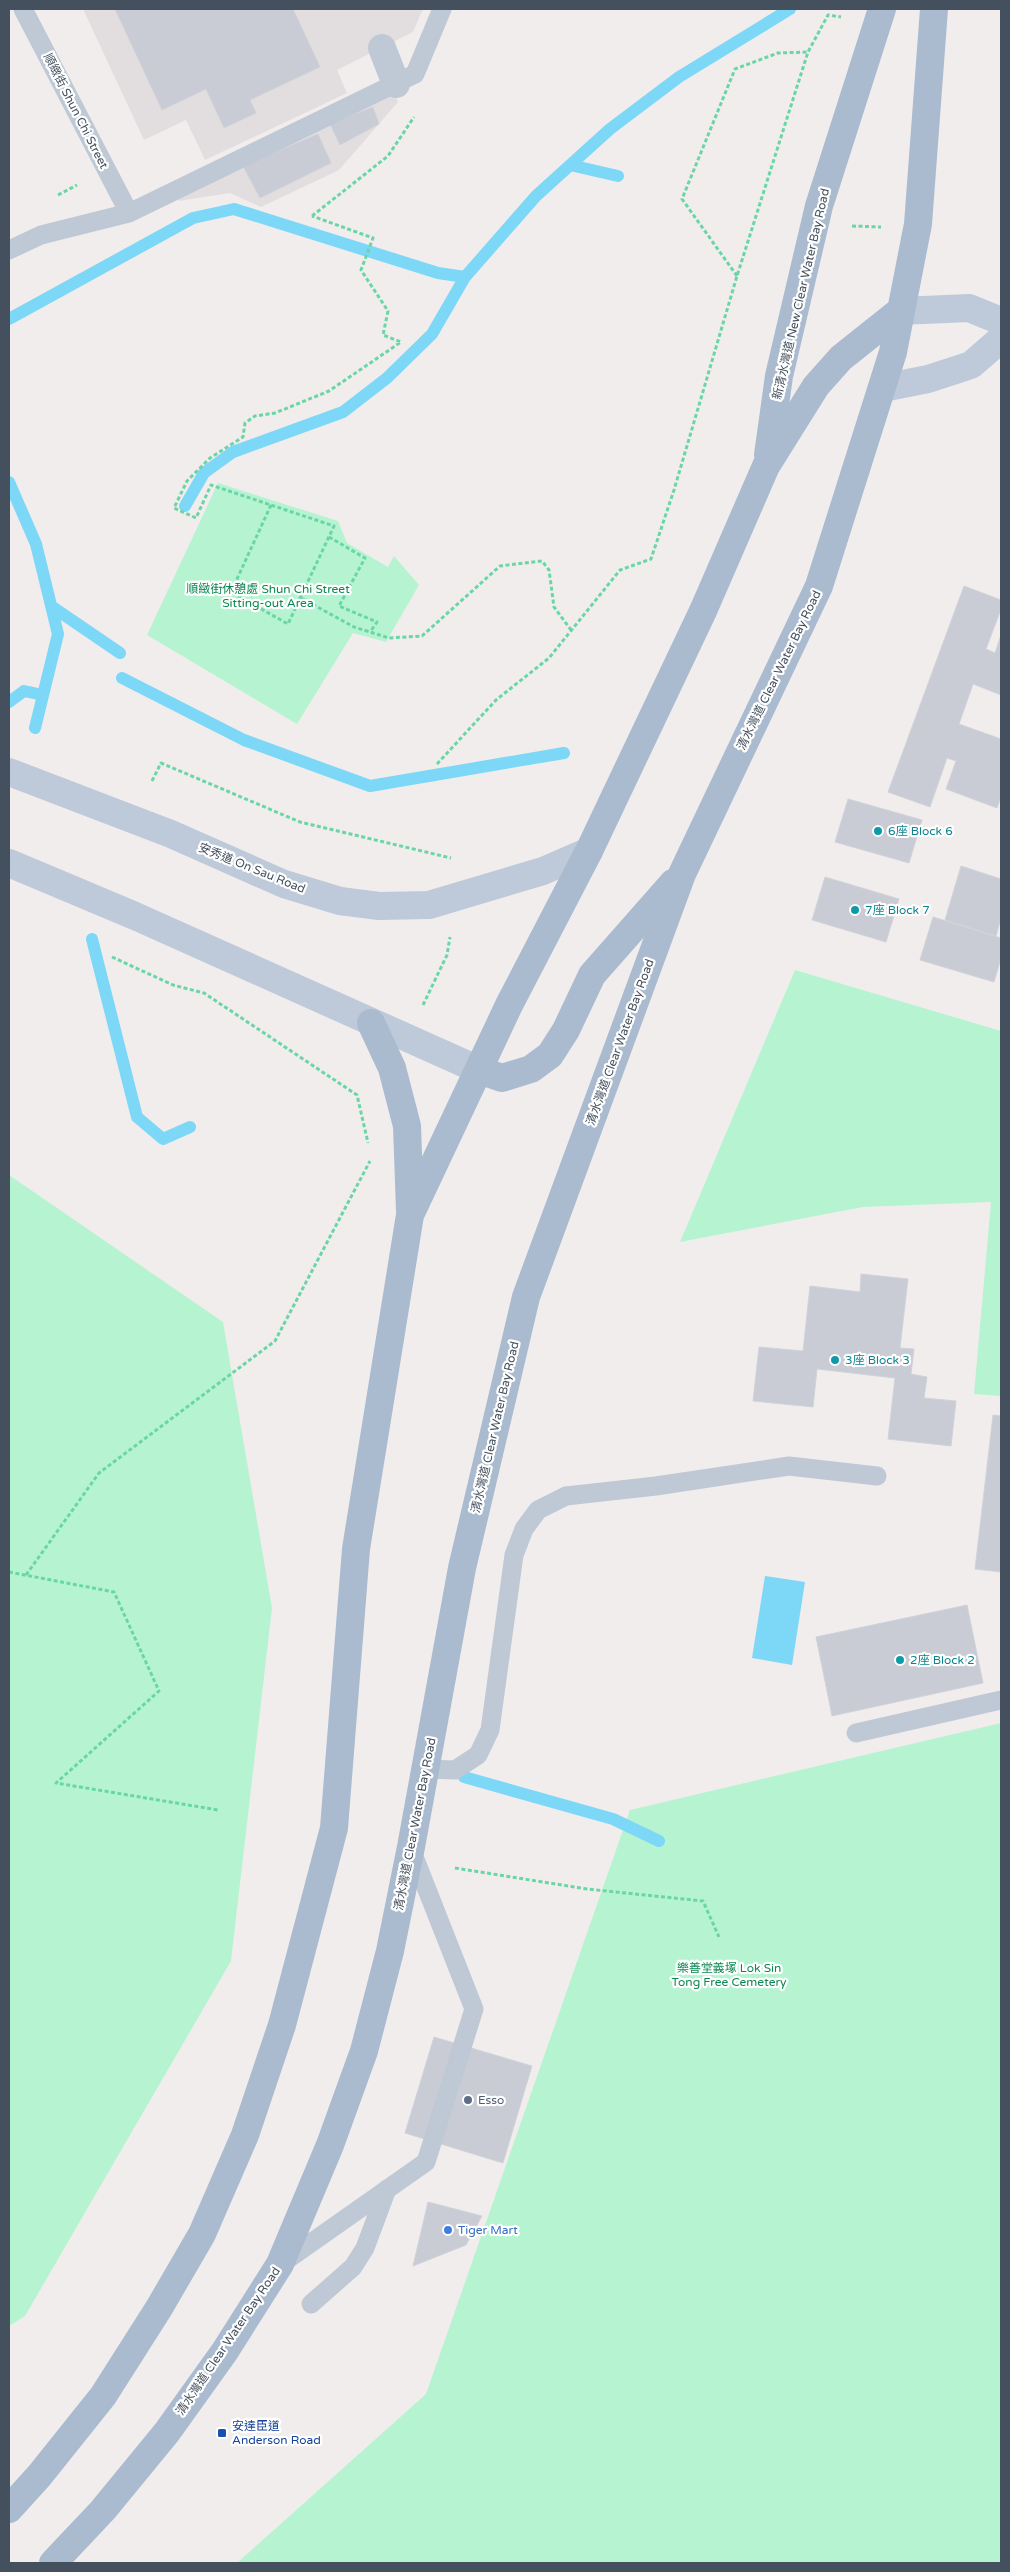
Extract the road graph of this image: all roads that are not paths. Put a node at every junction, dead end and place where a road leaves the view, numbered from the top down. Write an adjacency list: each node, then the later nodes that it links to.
1 (23, 9): 7 (lane, 順緻街 Shun Chi Street)
2 (442, 9): 6 (lane)
3 (882, 9): 13 (main road, 新清水灣道 New Clear Water Bay Road)
4 (934, 9): 9 (main road)
5 (382, 48): 6 (street)
6 (396, 84): 7 (lane)
7 (129, 213): 8 (lane)
8 (9, 250)
9 (900, 311): 10 (main road); 12 (main road); 13 (main road)
10 (1001, 321)
11 (1001, 339): 12 (main road)
12 (883, 388): 17 (main road, 清水灣道 Clear Water Bay Road)
13 (766, 466): 15 (main road)
14 (9, 772): 15 (main road, 安秀道 On Sau Road)
15 (589, 851): 19 (main road)
16 (9, 863): 18 (main road)
17 (682, 874): 19 (main road); 24 (main road, 清水灣道 Clear Water Bay Road)
18 (371, 1023): 19 (main road); 20 (main road)
19 (479, 1070): 20 (main road)
20 (410, 1215): 29 (main road)
21 (878, 1476): 24 (lane)
22 (1001, 1700): 23 (lane)
23 (856, 1734)
24 (426, 1769): 25 (main road, 清水灣道 Clear Water Bay Road)
25 (411, 1847): 26 (lane); 27 (main road, 清水灣道 Clear Water Bay Road)
26 (387, 2189): 27 (lane); 28 (lane)
27 (280, 2264): 30 (main road, 清水灣道 Clear Water Bay Road)
28 (311, 2304)
29 (9, 2509)
30 (53, 2563)

